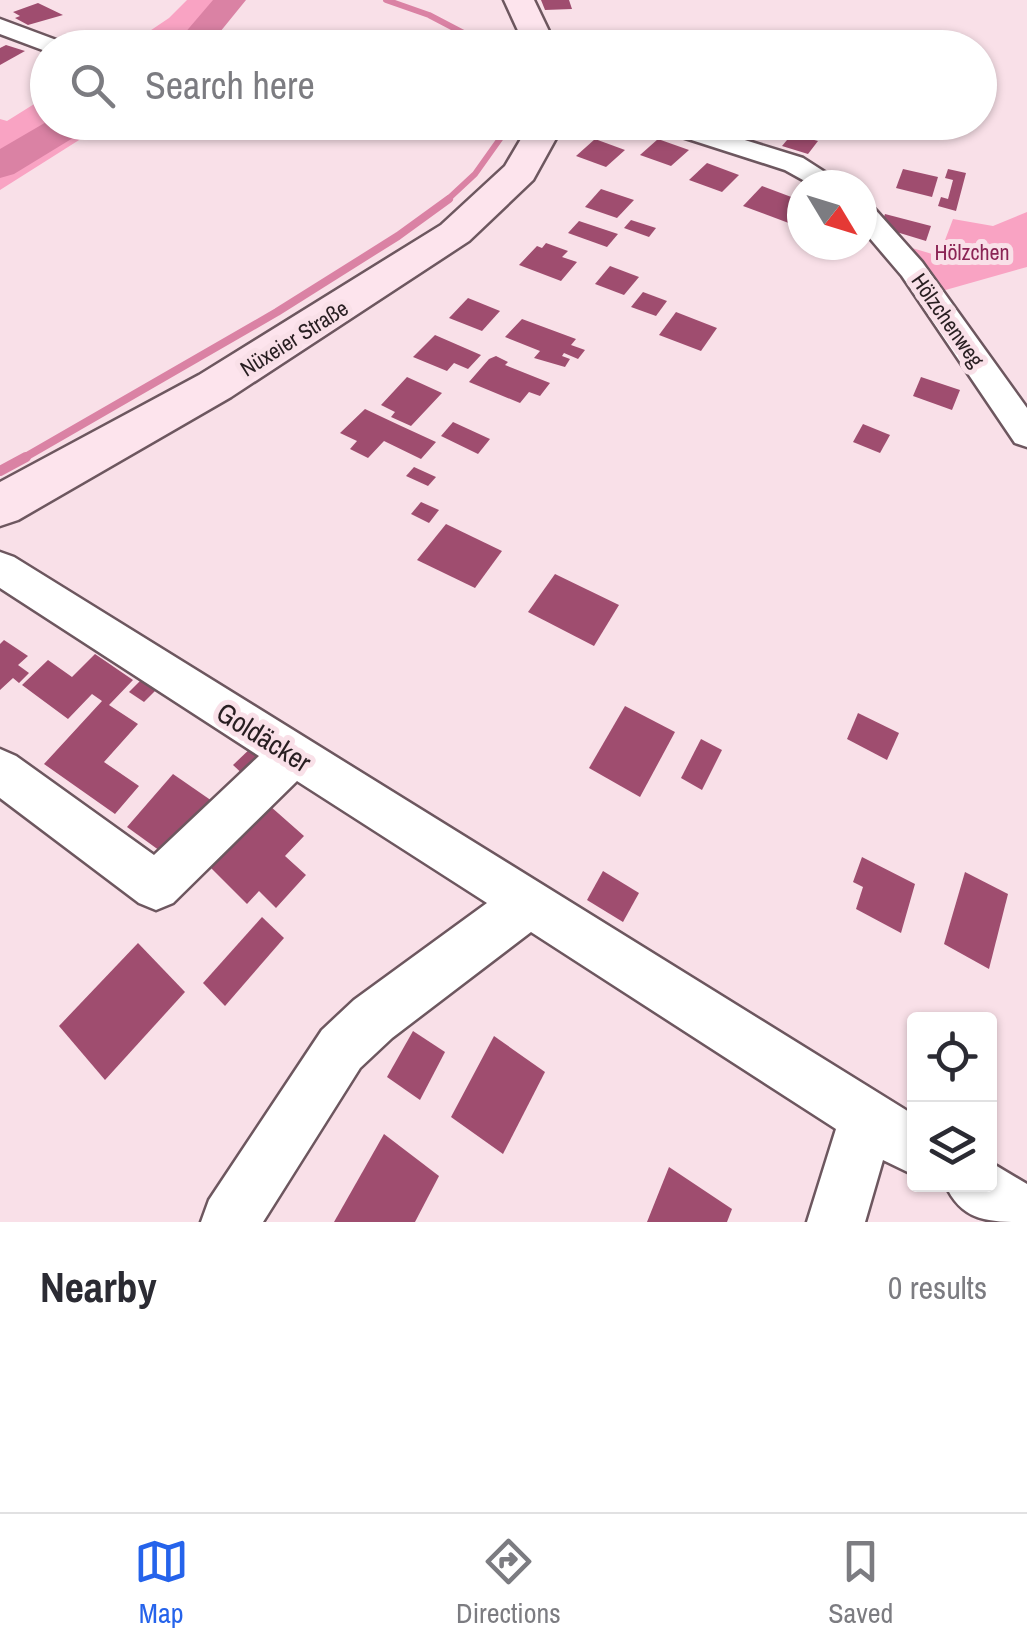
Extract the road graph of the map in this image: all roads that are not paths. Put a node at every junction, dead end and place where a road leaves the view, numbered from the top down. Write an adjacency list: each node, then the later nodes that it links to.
1 (518, 0): 3 (street)
2 (0, 26): 4 (street)
3 (533, 30)
4 (30, 38)
5 (538, 140): 10 (street, Nüxeier Straße)
6 (717, 140): 7 (street)
7 (805, 170)
8 (877, 229): 9 (street, Hölzchenweg)
9 (1027, 434)
10 (0, 506)
11 (0, 568): 12 (street, Goldäcker)
12 (292, 755): 13 (street); 14 (street, Goldäcker)
13 (0, 771)
14 (530, 902): 15 (street, Goldäcker); 19 (street)
15 (868, 1118): 16 (street, Goldäcker); 20 (street)
16 (907, 1143)
17 (986, 1192): 18 (street)
18 (1027, 1218)
19 (230, 1221)
20 (836, 1222)

